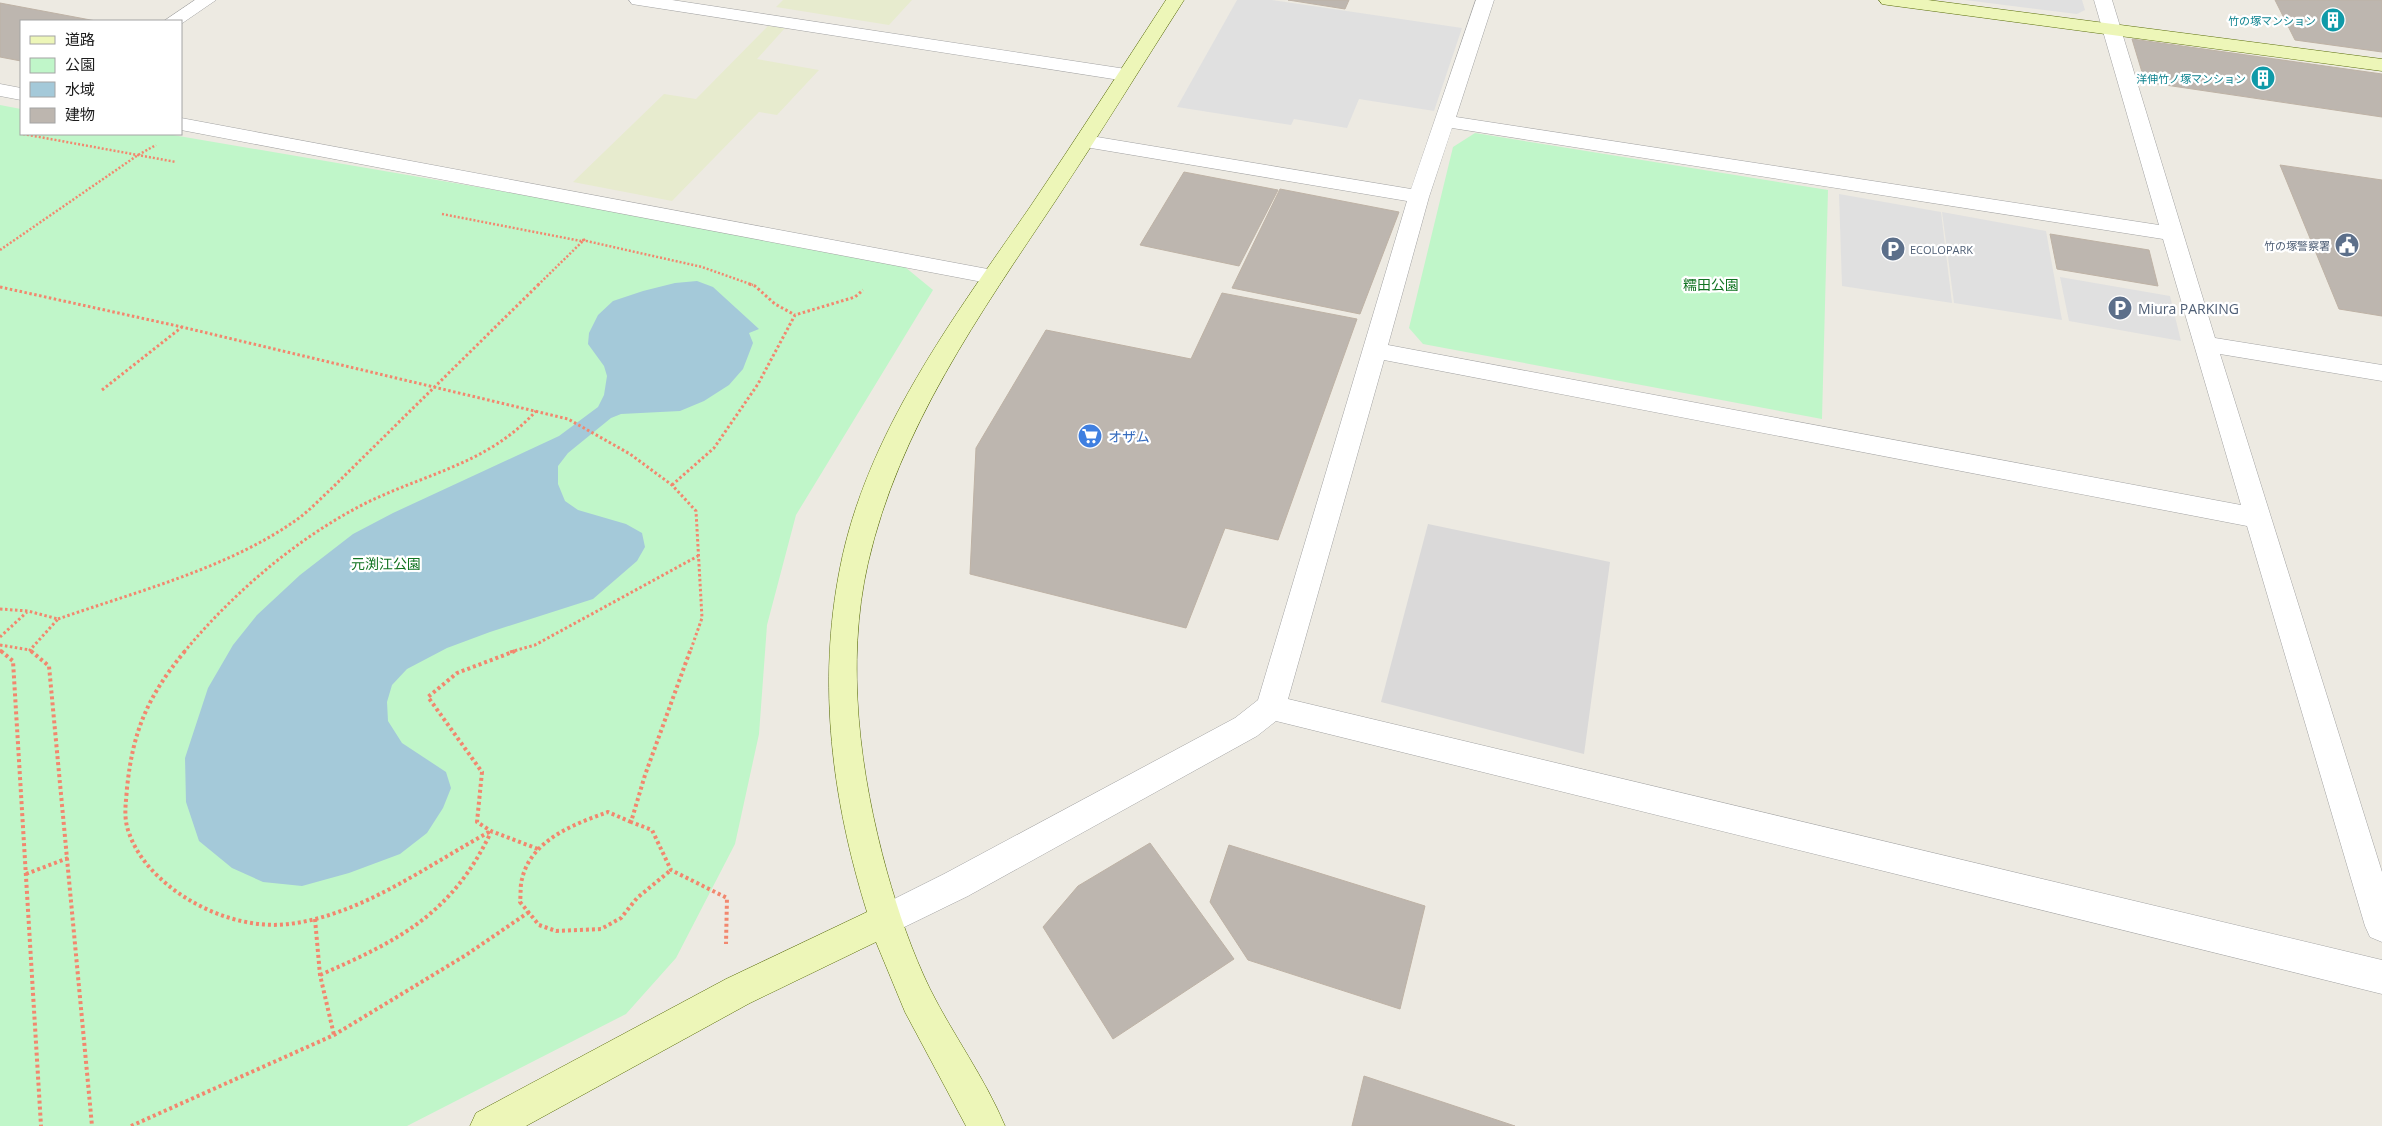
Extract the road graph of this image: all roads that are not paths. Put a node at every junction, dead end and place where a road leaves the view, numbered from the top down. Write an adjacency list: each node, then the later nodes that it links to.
1 (207, 0): 7 (street)
2 (638, 0): 10 (street)
3 (1175, 0): 10 (street)
4 (1485, 0): 13 (street)
5 (1888, 0): 8 (street)
6 (2103, 0): 8 (street)
7 (175, 20)
8 (2112, 30): 9 (street); 17 (street)
9 (2382, 65)
10 (1126, 75): 15 (street)
11 (0, 90): 12 (street)
12 (20, 94)
13 (1445, 121): 16 (street); 17 (street)
14 (182, 124): 18 (street)
15 (1086, 141): 16 (street); 18 (street)
16 (1419, 197): 20 (street)
17 (2172, 234): 19 (street)
18 (994, 277): 24 (street)
19 (2206, 344): 21 (street); 22 (street)
20 (1375, 350): 22 (street); 23 (street)
21 (2382, 373)
22 (2259, 518): 25 (street)
23 (1271, 707): 24 (street); 26 (street)
24 (886, 920): 27 (street); 28 (street)
25 (2382, 926)
26 (2382, 977)
27 (490, 1126)
28 (986, 1126)

